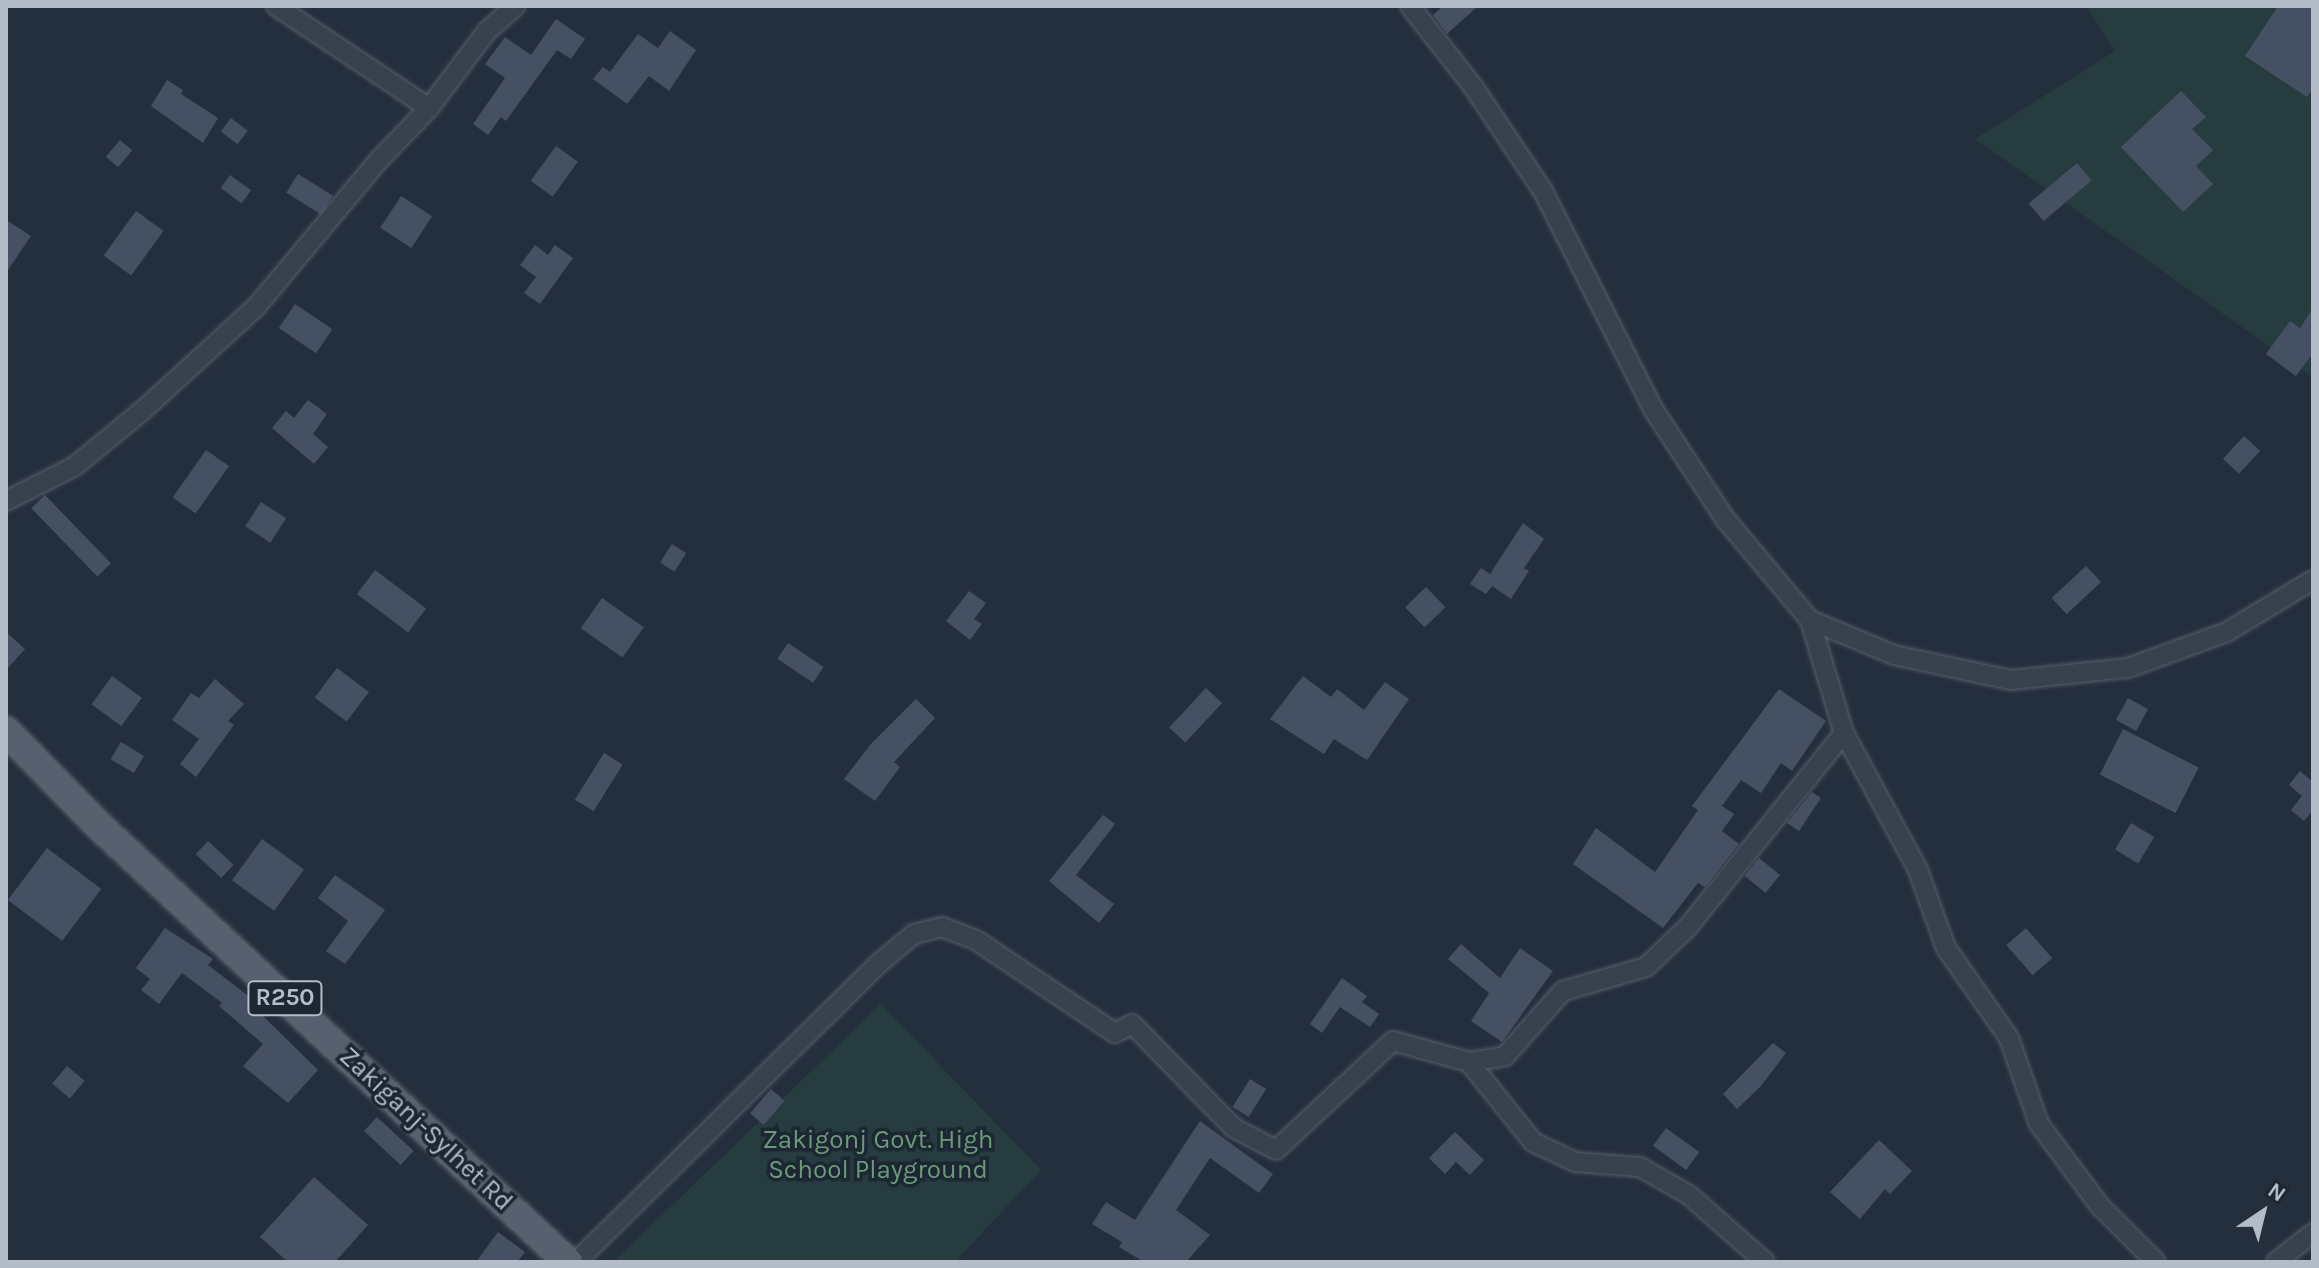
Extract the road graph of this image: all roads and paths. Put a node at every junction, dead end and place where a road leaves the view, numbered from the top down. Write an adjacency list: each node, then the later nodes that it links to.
1 (276, 6): 4 (street)
2 (516, 6): 4 (street)
3 (1410, 6): 7 (street)
4 (429, 108): 5 (street)
5 (6, 501)
6 (2313, 580): 7 (street)
7 (1810, 620): 9 (street)
8 (6, 731): 12 (main road, Zakiganj-Sylhet Rd / R250)
9 (1844, 733): 10 (street); 15 (street)
10 (1469, 1062): 13 (street); 14 (street)
11 (2313, 1233): 16 (street)
12 (568, 1262)
13 (576, 1262)
14 (1765, 1262)
15 (2156, 1262)
16 (2276, 1262)

